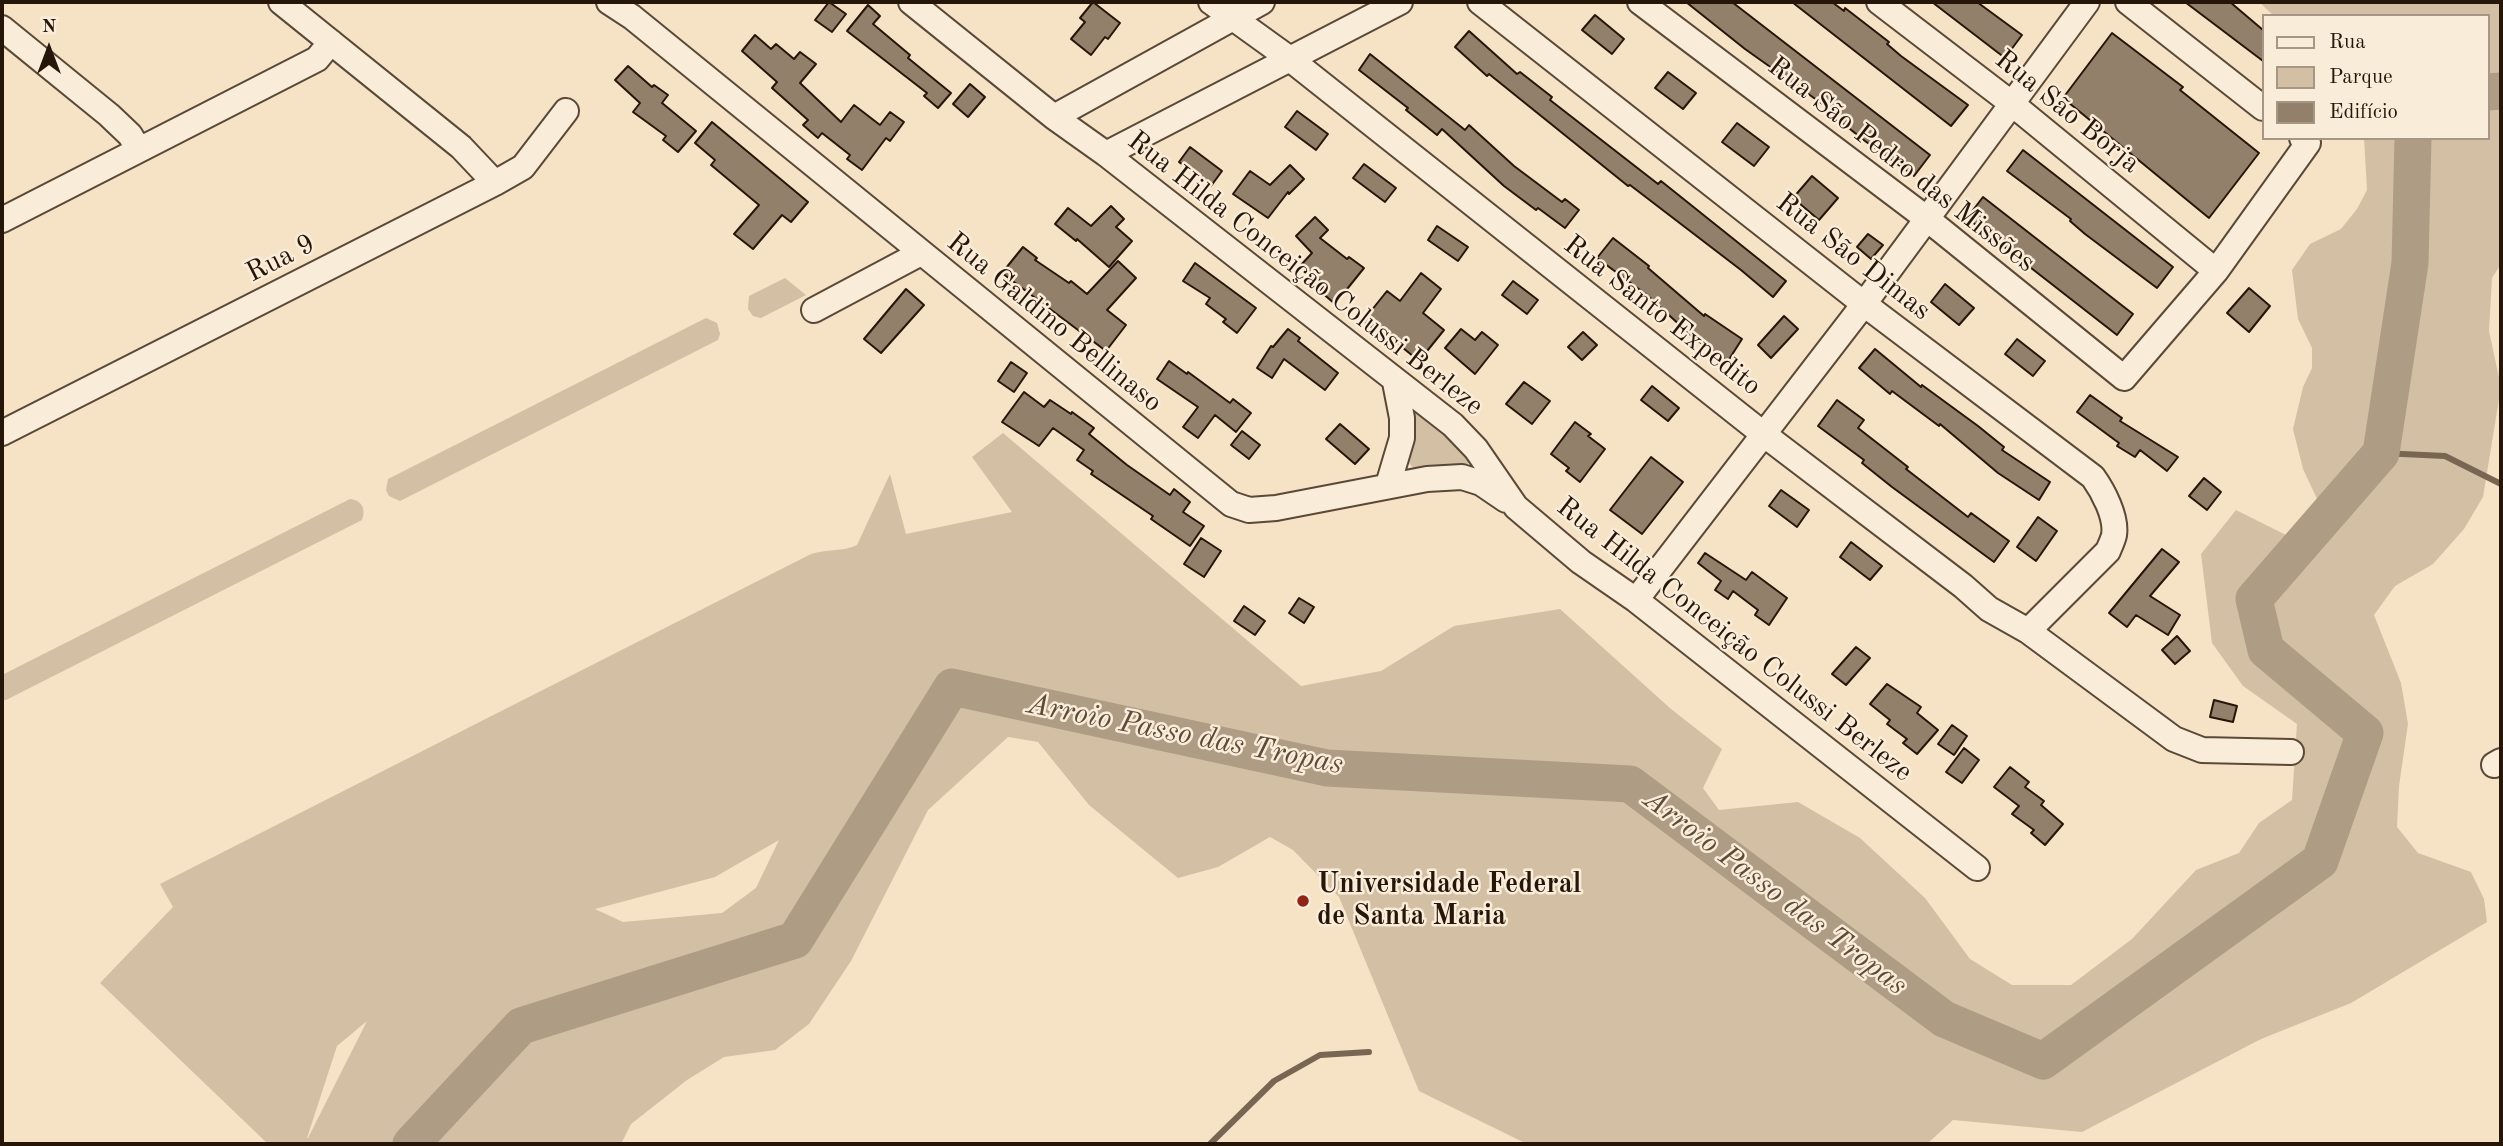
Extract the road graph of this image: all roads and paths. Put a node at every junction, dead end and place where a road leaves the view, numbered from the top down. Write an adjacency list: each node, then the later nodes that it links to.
1 (281, 2): 15 (street)
2 (609, 2): 12 (street, Rua Galdino Bellinaso)
3 (911, 2): 20 (street, Rua Hilda Conceição Colussi Berleze)
4 (1210, 2): 13 (street, Rua Santo Expedito)
5 (1262, 2): 13 (street)
6 (1400, 2): 16 (street)
7 (1480, 2): 29 (street, Rua São Dimas)
8 (1640, 2): 25 (street, Rua São Pedro das Missões)
9 (1879, 2): 17 (street, Rua São Borja)
10 (2087, 2): 17 (street)
11 (2128, 2): 18 (street)
12 (639, 9): 27 (street, Rua Galdino Bellinaso)
13 (1231, 18): 16 (street, Rua Santo Expedito); 20 (street)
14 (2, 28): 22 (street)
15 (331, 41): 22 (street); 24 (street)
16 (1290, 60): 23 (street); 33 (street, Rua Santo Expedito)
17 (2011, 103): 25 (street); 28 (street, Rua São Borja)
18 (2262, 107)
19 (566, 110): 24 (street, Rua 9)
20 (1054, 117): 23 (street, Rua Hilda Conceição Colussi Berleze)
21 (2305, 141): 28 (street)
22 (139, 150): 26 (street)
23 (1106, 154): 31 (street, Rua Hilda Conceição Colussi Berleze)
24 (495, 183): 32 (street, Rua 9)
25 (1926, 218): 28 (street, Rua São Pedro das Missões); 29 (street)
26 (2, 220)
27 (921, 253): 30 (street); 36 (street, Rua Galdino Bellinaso)
28 (2216, 271)
29 (1864, 304): 33 (street); 39 (street, Rua São Dimas)
30 (814, 310)
31 (1395, 382): 34 (street, Rua Hilda Conceição Colussi Berleze); 36 (street)
32 (2, 433)
33 (1762, 433): 38 (street); 39 (street, Rua Santo Expedito)
34 (1482, 456): 35 (street); 37 (street, Rua Hilda Conceição Colussi Berleze)
35 (1468, 479): 36 (street, Rua Galdino Bellinaso); 37 (street, Rua Galdino Bellinaso)
36 (1388, 485)
37 (1516, 507): 38 (street, Rua Hilda Conceição Colussi Berleze)
38 (1636, 600): 41 (street, Rua Hilda Conceição Colussi Berleze)
39 (2028, 631): 40 (street, Rua Santo Expedito)
40 (2291, 752)
41 (1977, 868)

